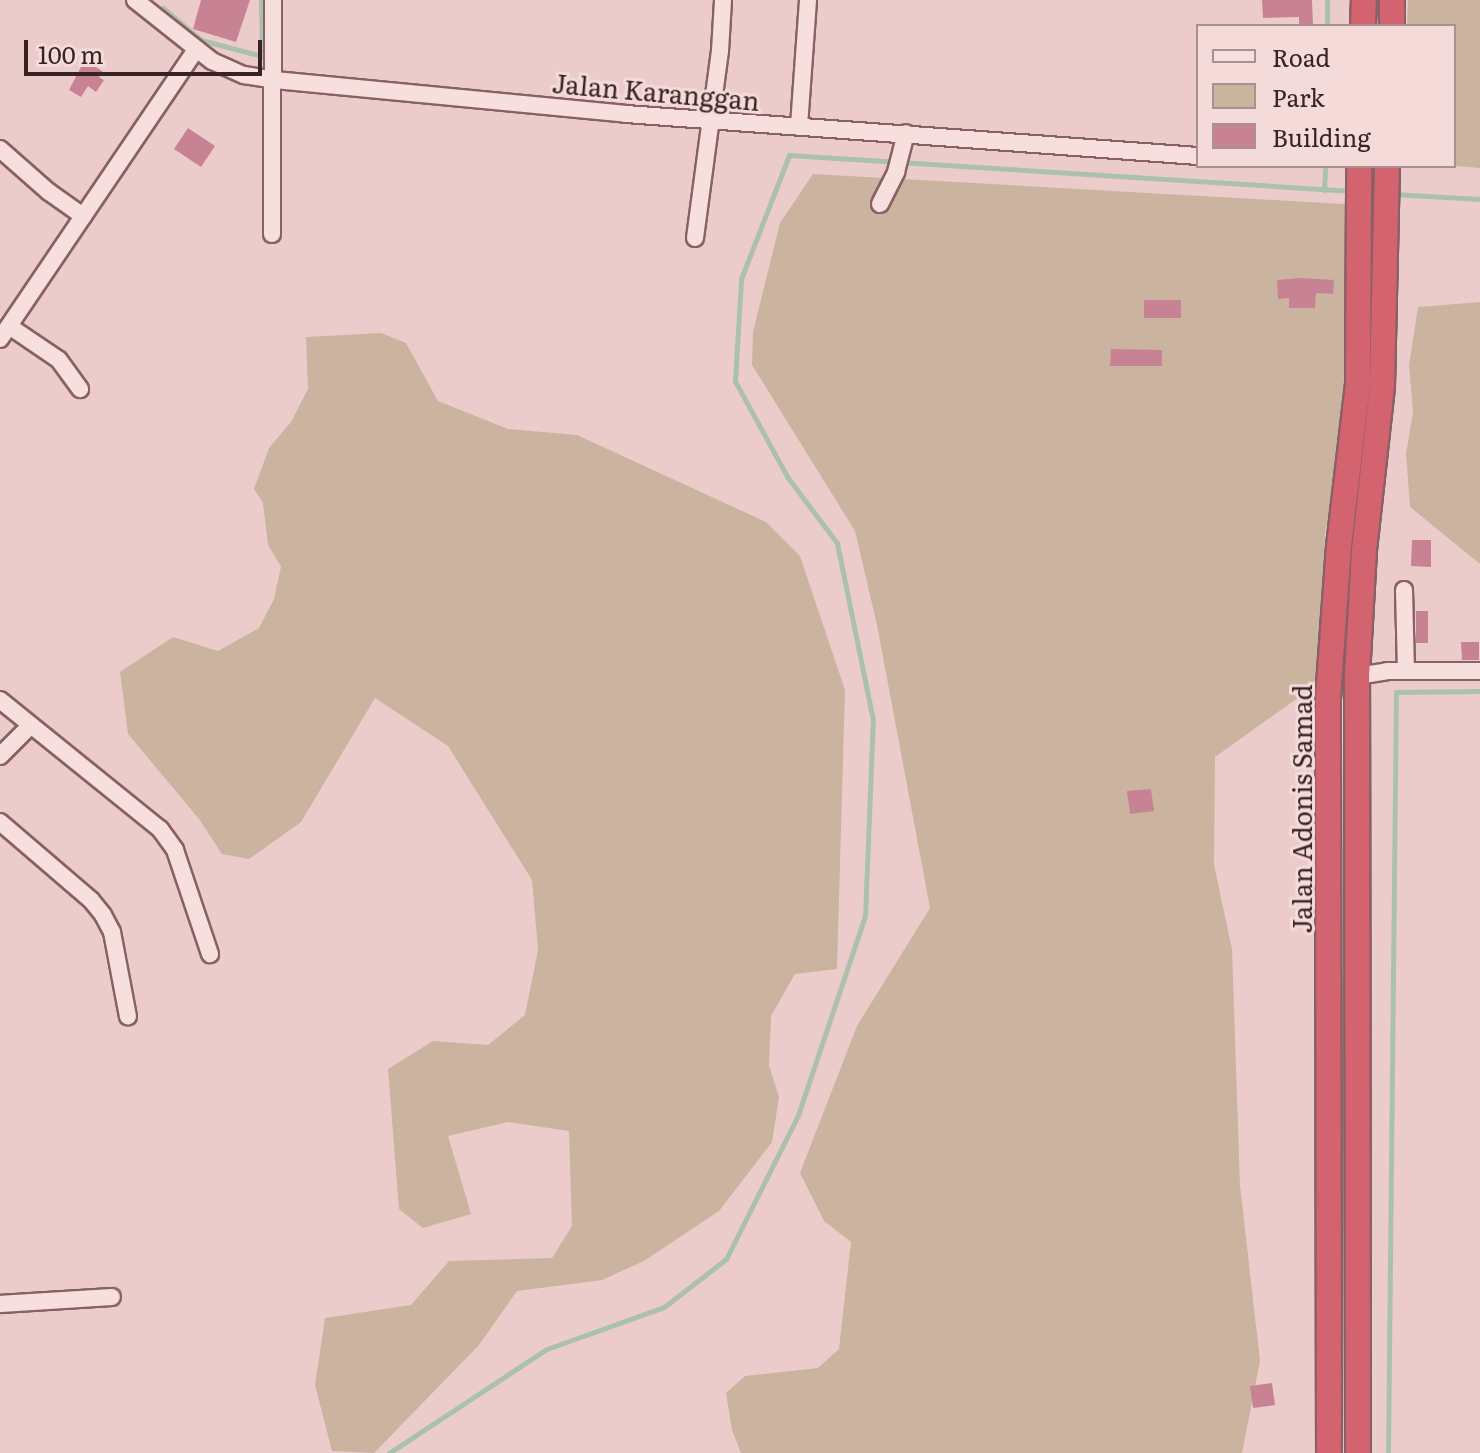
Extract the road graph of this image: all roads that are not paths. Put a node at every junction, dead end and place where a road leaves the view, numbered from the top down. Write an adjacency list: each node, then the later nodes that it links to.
1 (273, 0): 10 (street)
2 (723, 0): 11 (street)
3 (808, 0): 12 (street)
4 (1364, 0): 7 (highway)
5 (1392, 0): 8 (highway)
6 (144, 3): 9 (street, Jalan Karanggan)
7 (1363, 24)
8 (1392, 24)
9 (196, 50): 10 (street, Jalan Karanggan); 19 (street)
10 (275, 80): 11 (street, Jalan Karanggan); 20 (street)
11 (709, 120): 12 (street, Jalan Karanggan); 21 (street)
12 (799, 126): 13 (street, Jalan Karanggan)
13 (906, 133): 15 (street, Jalan Karanggan); 18 (street)
14 (0, 149): 19 (street)
15 (1196, 156)
16 (1359, 168): 24 (highway, Jalan Adonis Samad)
17 (1387, 168): 24 (highway, Jalan Adonis Samad)
18 (880, 204)
19 (83, 216): 22 (street)
20 (272, 234)
21 (695, 238)
22 (4, 332): 23 (street)
23 (80, 389)
24 (1356, 517): 28 (highway, Jalan Adonis Samad); 37 (highway, Jalan Adonis Samad)
25 (1404, 590): 26 (street)
26 (1406, 670): 27 (street); 28 (street)
27 (1480, 671)
28 (1357, 676): 38 (highway, Jalan Adonis Samad)
29 (0, 700): 30 (street)
30 (29, 727): 31 (street); 33 (street)
31 (0, 756)
32 (0, 822): 34 (street)
33 (210, 954)
34 (128, 1017)
35 (112, 1297): 36 (street)
36 (0, 1304)
37 (1329, 1453)
38 (1358, 1453)

